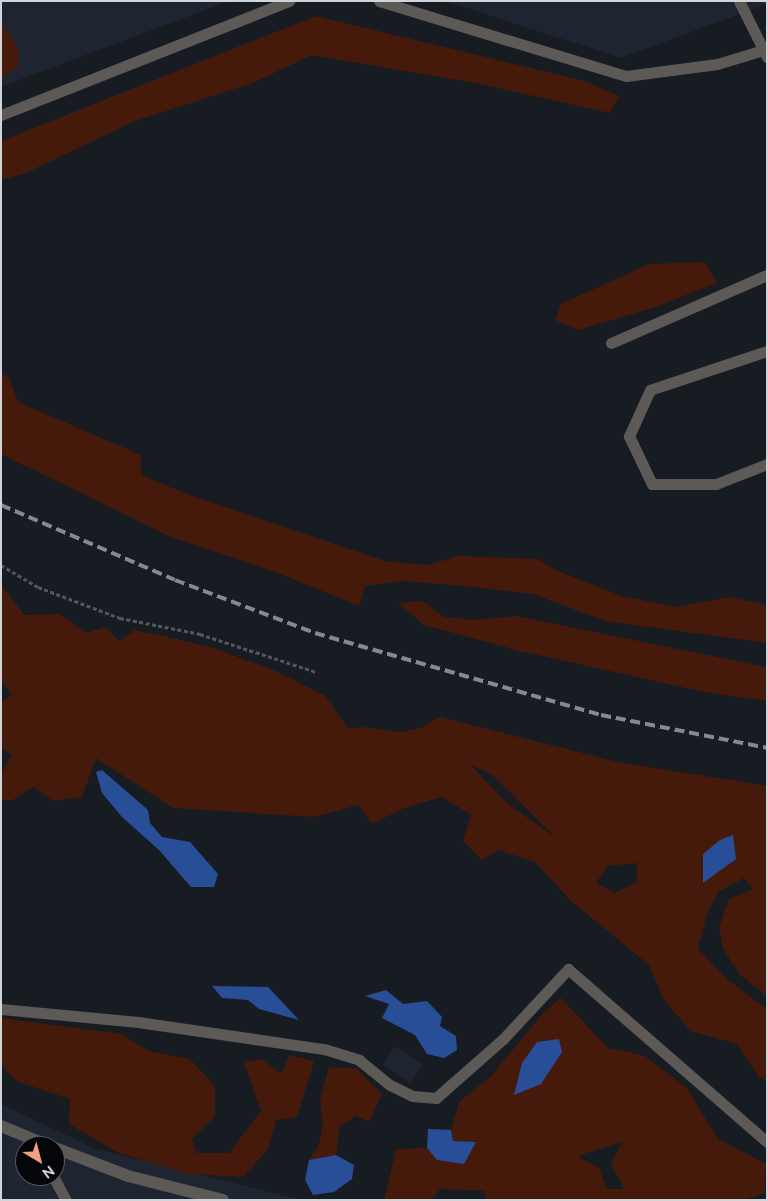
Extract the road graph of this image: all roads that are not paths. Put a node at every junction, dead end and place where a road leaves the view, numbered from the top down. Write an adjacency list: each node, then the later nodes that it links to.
1 (289, 1): 5 (lane)
2 (379, 1): 4 (lane)
3 (739, 1): 4 (lane)
4 (765, 52)
5 (1, 115)
6 (767, 275): 7 (lane)
7 (611, 343)
8 (767, 351): 9 (lane)
9 (767, 464)
10 (1, 1009): 13 (lane)
11 (1, 1126): 12 (street)
12 (20, 1136)
13 (767, 1142)
14 (65, 1152): 17 (street)
15 (58, 1186): 16 (lane)
16 (66, 1200)
17 (223, 1200)

